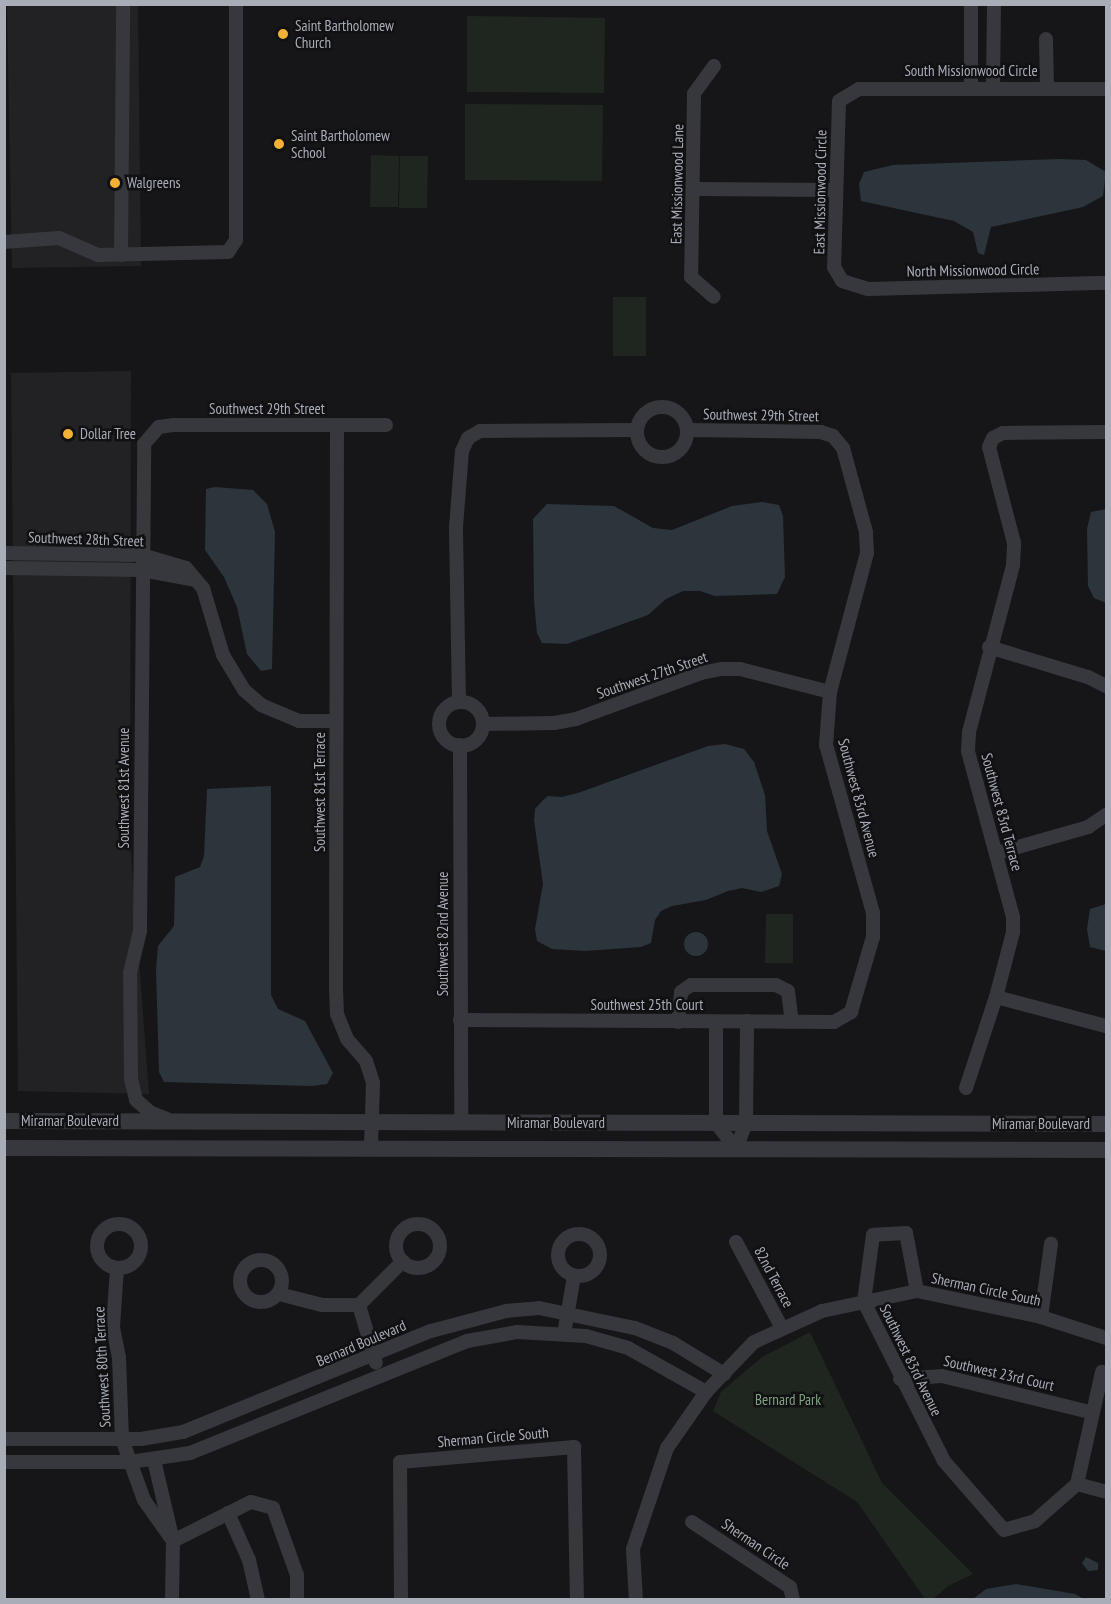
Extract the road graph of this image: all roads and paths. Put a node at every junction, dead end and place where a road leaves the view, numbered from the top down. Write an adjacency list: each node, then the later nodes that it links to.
1 (123, 4): 15 (street)
2 (237, 4): 15 (street)
3 (971, 4): 7 (street)
4 (994, 4): 8 (street)
5 (1046, 39): 9 (street)
6 (714, 66): 12 (street, East Missionwood Lane)
7 (971, 87): 8 (street, South Missionwood Circle); 11 (street, South Missionwood Circle)
8 (993, 87): 9 (street, South Missionwood Circle)
9 (1047, 87): 10 (street, South Missionwood Circle)
10 (1107, 89)
11 (839, 101): 13 (street, East Missionwood Circle)
12 (695, 189): 13 (street); 18 (street, East Missionwood Lane)
13 (835, 190): 16 (street, East Missionwood Circle)
14 (4, 242): 15 (street)
15 (121, 255)
16 (842, 281): 17 (street, North Missionwood Circle)
17 (1107, 283)
18 (714, 297)
19 (387, 425): 20 (street, Southwest 29th Street)
20 (337, 426): 24 (street, Southwest 29th Street); 35 (street, Southwest 81st Terrace)
21 (637, 430): 22 (street, Southwest 29th Street); 22 (street, Southwest 29th Street); 34 (street)
22 (687, 430): 25 (street, Southwest 29th Street)
23 (1107, 432): 31 (street, Southwest 83rd Terrace)
24 (151, 434): 27 (street, Southwest 81st Avenue)
25 (833, 436): 33 (street, Southwest 83rd Avenue)
26 (4, 553): 27 (street, Southwest 28th Street)
27 (142, 555): 29 (street, Southwest 81st Avenue); 30 (street, Southwest 28th Street)
28 (4, 568): 29 (street, Southwest 28th Street)
29 (142, 570): 30 (street, Southwest 28th Street); 50 (street, Southwest 81st Avenue)
30 (196, 580): 35 (street, Southwest 28th Street)
31 (989, 647): 32 (street); 39 (street, Southwest 83rd Terrace)
32 (1107, 686)
33 (830, 692): 36 (street, Southwest 27th Street); 46 (street, Southwest 83rd Avenue)
34 (459, 702): 36 (street); 37 (street)
35 (336, 721): 51 (street, Southwest 81st Terrace)
36 (483, 724): 37 (street)
37 (460, 745): 41 (street, Southwest 82nd Avenue)
38 (1107, 815): 39 (street)
39 (997, 853): 40 (street, Southwest 83rd Terrace)
40 (996, 997): 47 (street); 48 (street, Southwest 83rd Terrace)
41 (460, 1020): 43 (street, Southwest 25th Court); 52 (street, Southwest 82nd Avenue)
42 (747, 1021): 44 (street, Southwest 25th Court); 45 (street, Southwest 25th Court); 54 (street)
43 (678, 1022): 44 (street, Southwest 25th Court); 45 (street)
44 (716, 1022): 53 (street)
45 (792, 1022): 46 (street, Southwest 25th Court)
46 (834, 1022)
47 (1107, 1026)
48 (966, 1088)
49 (4, 1121): 50 (street, Miramar Boulevard)
50 (172, 1121): 51 (street, Miramar Boulevard)
51 (372, 1122): 52 (street, Miramar Boulevard); 57 (street, Southwest 81st Terrace)
52 (460, 1122): 53 (street, Miramar Boulevard)
53 (716, 1123): 54 (street, Miramar Boulevard); 58 (street)
54 (746, 1123): 55 (street, Miramar Boulevard); 58 (street)
55 (1107, 1124)
56 (4, 1148): 57 (street, Miramar Boulevard)
57 (371, 1148): 58 (street, Miramar Boulevard)
58 (736, 1149): 59 (street, Miramar Boulevard)
59 (1107, 1150)
60 (736, 1242): 71 (street, 82nd Terrace)
61 (1051, 1244): 70 (street)
62 (403, 1261): 68 (street)
63 (117, 1268): 82 (street, Southwest 80th Terrace)
64 (574, 1276): 69 (street)
65 (917, 1291): 67 (street, Sherman Circle South); 67 (street, Southwest 83rd Avenue); 70 (street, Sherman Circle South)
66 (279, 1294): 68 (street)
67 (864, 1302): 71 (street, Sherman Circle South); 78 (street, Southwest 83rd Avenue)
68 (359, 1305): 74 (street)
69 (567, 1312): 72 (street); 74 (street, Bernard Boulevard); 76 (street, Bernard Boulevard)
70 (1041, 1317): 73 (street, Sherman Circle South)
71 (782, 1328): 76 (street, Sherman Circle South)
72 (564, 1334): 77 (street); 79 (street)
73 (1107, 1338)
74 (374, 1356): 77 (street); 82 (street, Bernard Boulevard)
75 (1102, 1372): 80 (street)
76 (724, 1374): 79 (street, Sherman Circle South)
77 (380, 1377): 83 (street)
78 (900, 1379): 80 (street, Southwest 23rd Court); 86 (street, Southwest 83rd Avenue)
79 (706, 1392): 96 (street, Sherman Circle South)
80 (1090, 1412): 86 (street)
81 (4, 1439): 82 (street, Bernard Boulevard)
82 (122, 1439): 85 (street, Southwest 80th Terrace)
83 (154, 1460): 85 (street); 90 (street)
84 (4, 1462): 85 (street)
85 (130, 1462): 90 (street, Southwest 80th Terrace)
86 (1077, 1484): 87 (street)
87 (1107, 1492)
88 (228, 1513): 90 (street); 92 (street); 93 (street)
89 (692, 1522): 97 (street, Sherman Circle)
90 (173, 1540): 91 (street)
91 (172, 1599)
92 (258, 1599)
93 (297, 1599)
94 (401, 1599): 95 (street, Sherman Circle South)
95 (577, 1599)
96 (636, 1599)
97 (793, 1599)

